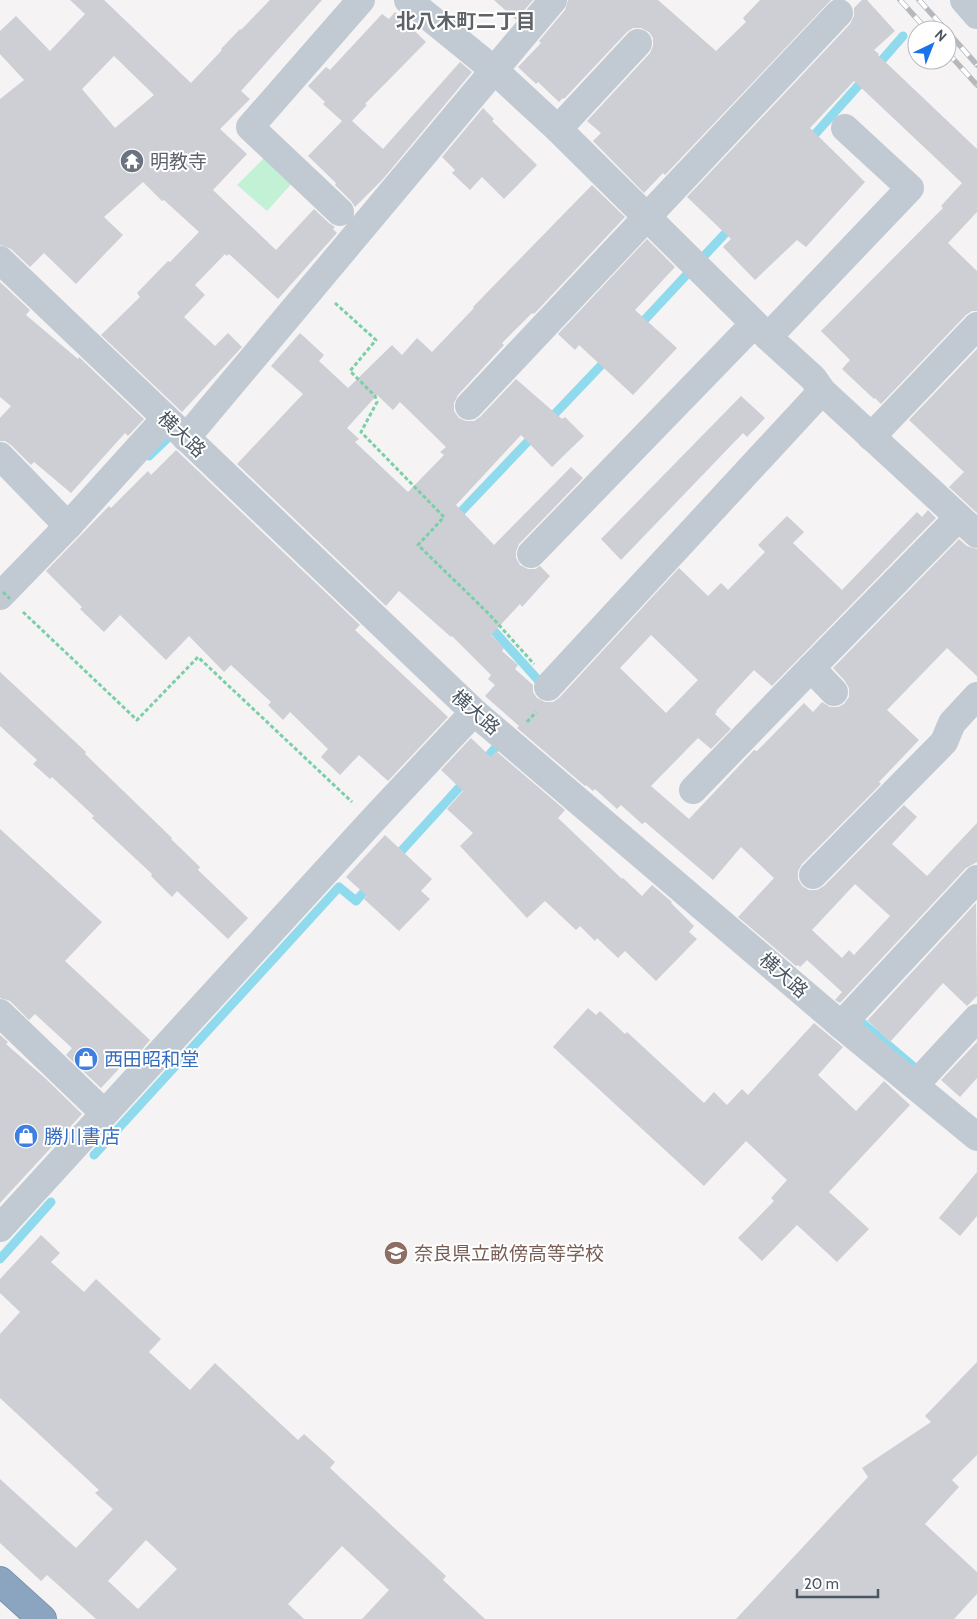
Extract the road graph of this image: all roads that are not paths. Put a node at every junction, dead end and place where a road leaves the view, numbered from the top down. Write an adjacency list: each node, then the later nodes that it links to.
1 (360, 0): 11 (street)
2 (408, 0): 8 (street)
3 (553, 0): 8 (street)
4 (964, 0): 6 (street)
5 (839, 13): 12 (street)
6 (977, 15)
7 (638, 43): 10 (street)
8 (494, 70): 10 (street); 20 (street)
9 (845, 128): 15 (street)
10 (558, 129): 12 (street)
11 (340, 212)
12 (646, 217): 15 (street); 17 (street)
13 (0, 260): 18 (street, 横大路)
14 (977, 326): 19 (street)
15 (761, 330): 16 (street); 24 (street)
16 (822, 391): 19 (street); 27 (street)
17 (469, 406)
18 (165, 418): 20 (street, 横大路); 22 (street)
19 (871, 437): 23 (street)
20 (186, 438): 30 (street, 横大路)
21 (0, 456): 22 (street)
22 (68, 526): 25 (street)
23 (968, 526): 26 (street)
24 (532, 554)
25 (8, 598)
26 (811, 668): 28 (street); 31 (street)
27 (548, 687)
28 (834, 692)
29 (977, 696): 32 (street)
30 (474, 712): 36 (street, 横大路); 38 (street)
31 (693, 790)
32 (813, 874)
33 (977, 879): 36 (street)
34 (0, 1013): 38 (street)
35 (977, 1018): 37 (street)
36 (841, 1025): 37 (street, 横大路)
37 (915, 1086): 39 (street, 横大路)
38 (104, 1113): 40 (street)
39 (977, 1137)
40 (0, 1228)
41 (1, 1584): 42 (highway)
42 (42, 1619)

